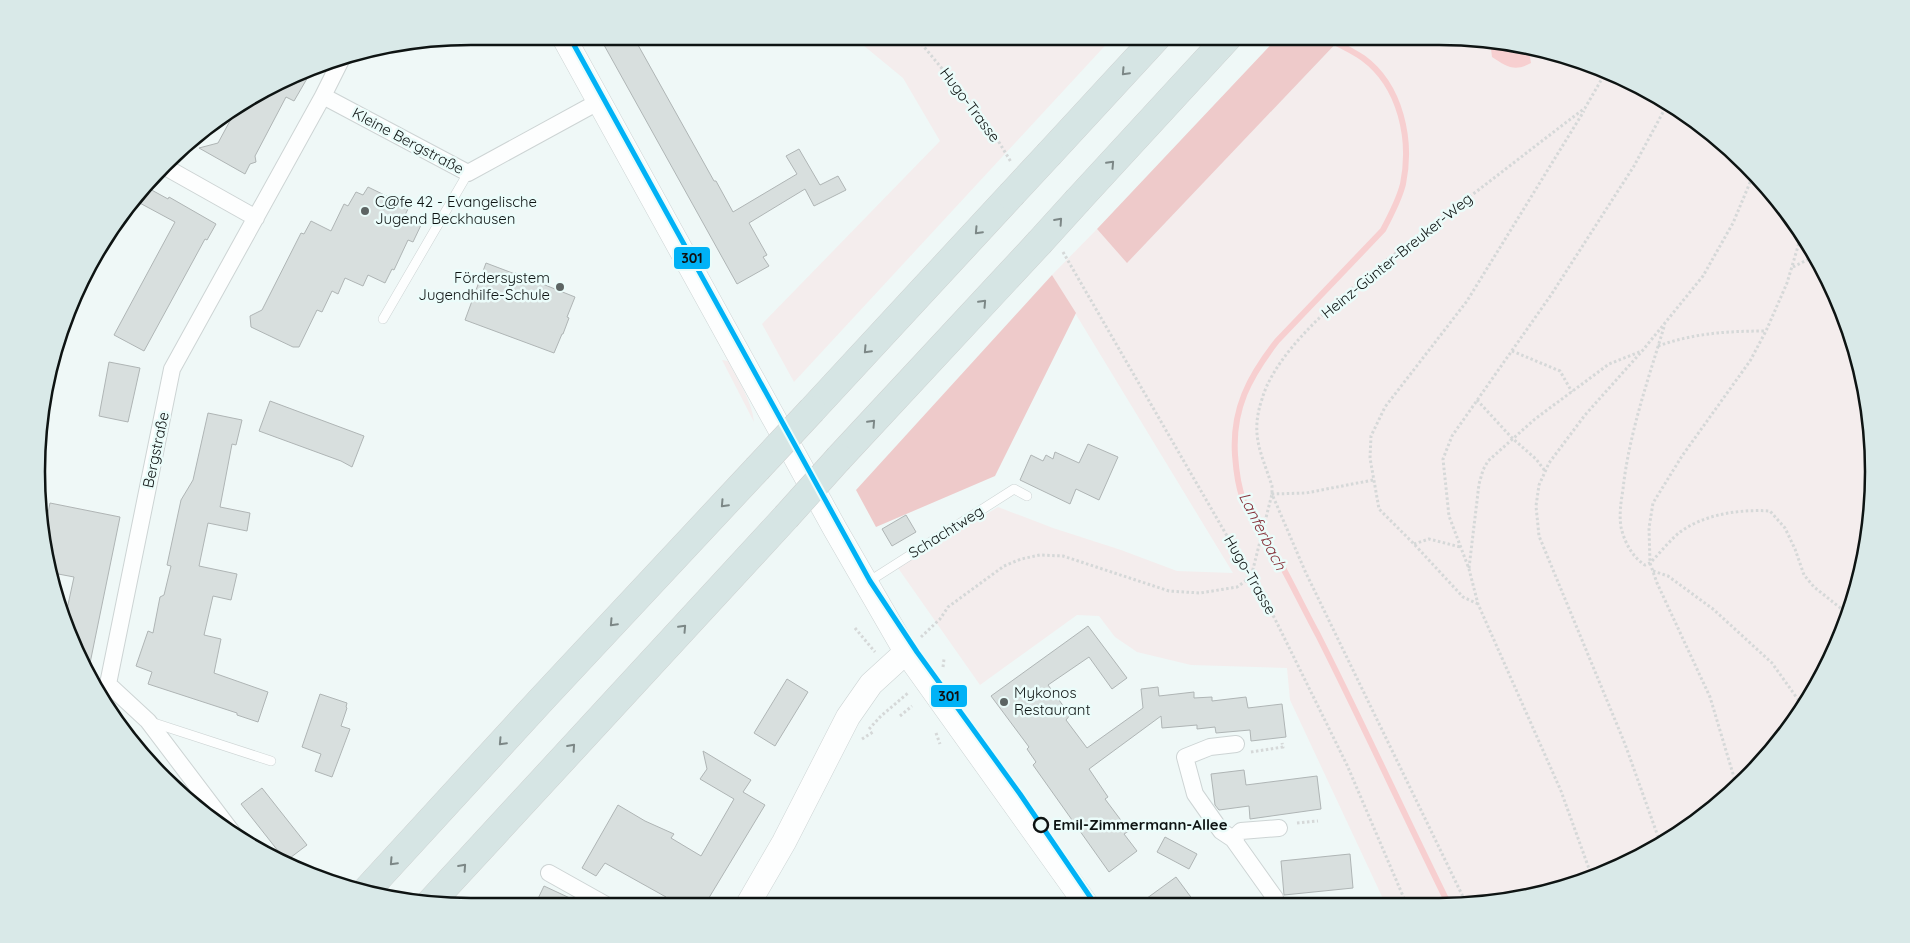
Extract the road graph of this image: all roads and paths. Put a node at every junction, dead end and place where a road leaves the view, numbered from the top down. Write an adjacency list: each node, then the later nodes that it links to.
1 (568, 45): 8 (main road)
2 (922, 45): 11 (path, Hugo-Trasse)
3 (1150, 45): 62 (highway, one-way to 62, bridge)
4 (1221, 45): 63 (highway, one-way to 4, bridge)
5 (338, 67): 7 (street, Bergstraße)
6 (1603, 77): 9 (path, Heinz-Günter-Breuker-Weg)
7 (323, 96): 13 (street, Kleine Bergstraße); 15 (street, Bergstraße)
8 (598, 102): 13 (street, Kleine Bergstraße); 39 (main road)
9 (1585, 108): 30 (path); 31 (path, Heinz-Günter-Breuker-Weg)
10 (1664, 110): 25 (path)
11 (1005, 152)
12 (171, 169): 15 (street)
13 (468, 174): 20 (lane)
14 (1751, 181): 21 (path)
15 (256, 218): 46 (street, Bergstraße)
16 (1799, 244): 19 (path)
17 (1809, 259): 19 (path)
18 (1068, 260): 38 (path, Hugo-Trasse)
19 (1792, 267): 22 (path)
20 (383, 319)
21 (1665, 324): 23 (path); 24 (path)
22 (1766, 331): 23 (path); 35 (path)
23 (1658, 346): 35 (path)
24 (1643, 350): 26 (path); 29 (path)
25 (1512, 351): 26 (path); 27 (path)
26 (1572, 392): 28 (path)
27 (1477, 400): 28 (path); 34 (path)
28 (1512, 438): 29 (path); 36 (path)
29 (1545, 471): 58 (path)
30 (1374, 480): 31 (path); 33 (path)
31 (1272, 494): 38 (path); 64 (path)
32 (1027, 496): 39 (lane, Schachtweg)
33 (1414, 544): 34 (path); 40 (path)
34 (1460, 547): 36 (path)
35 (1650, 563): 37 (path); 41 (path)
36 (1469, 569): 40 (path)
37 (1653, 570): 47 (path); 55 (path)
38 (1251, 577): 42 (path); 69 (path, Hugo-Trasse)
39 (866, 584): 43 (main road)
40 (1478, 604): 60 (path)
41 (1842, 609)
42 (940, 618)
43 (906, 652): 45 (main road); 66 (main road)
44 (944, 659): 45 (path)
45 (926, 680): 51 (path); 67 (main road)
46 (104, 686): 50 (street, Bergstraße)
47 (1798, 700)
48 (912, 706): 49 (path)
49 (900, 716)
50 (148, 721): 54 (lane); 56 (street, Bergstraße)
51 (873, 732)
52 (1282, 743): 53 (path)
53 (1236, 744): 59 (street)
54 (270, 761)
55 (1734, 778)
56 (219, 815)
57 (1279, 828): 59 (street)
58 (1658, 837)
59 (1233, 839): 68 (street)
60 (1590, 870)
61 (550, 872): 65 (street)
62 (371, 886)
63 (436, 896)
64 (1463, 897)
65 (594, 898)
66 (752, 898)
67 (1082, 898)
68 (1275, 898)
69 (1404, 898)

